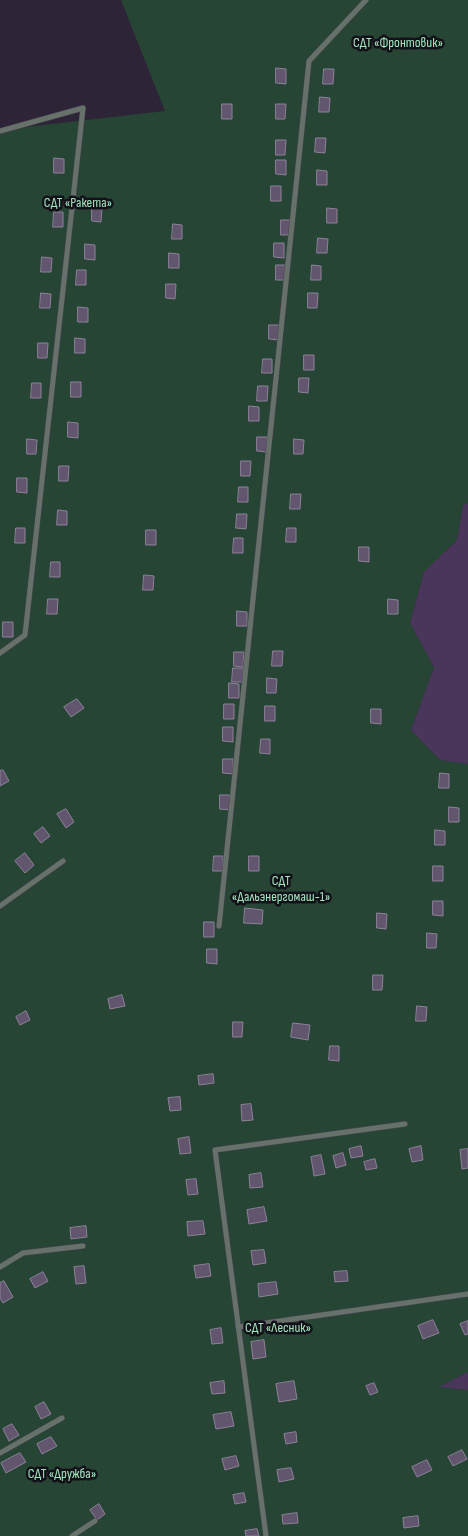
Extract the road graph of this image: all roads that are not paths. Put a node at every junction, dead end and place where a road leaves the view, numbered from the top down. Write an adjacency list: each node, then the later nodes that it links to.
1 (366, 0): 6 (lane)
2 (0, 131): 3 (lane)
3 (0, 652)
4 (63, 861): 5 (lane)
5 (0, 906)
6 (219, 926)
7 (405, 1124): 11 (lane)
8 (83, 1246): 9 (lane)
9 (0, 1267)
10 (468, 1294): 11 (lane)
11 (238, 1327): 16 (lane)
12 (62, 1418): 13 (lane)
13 (0, 1454)
14 (95, 1521): 15 (lane)
15 (72, 1536)
16 (266, 1536)

